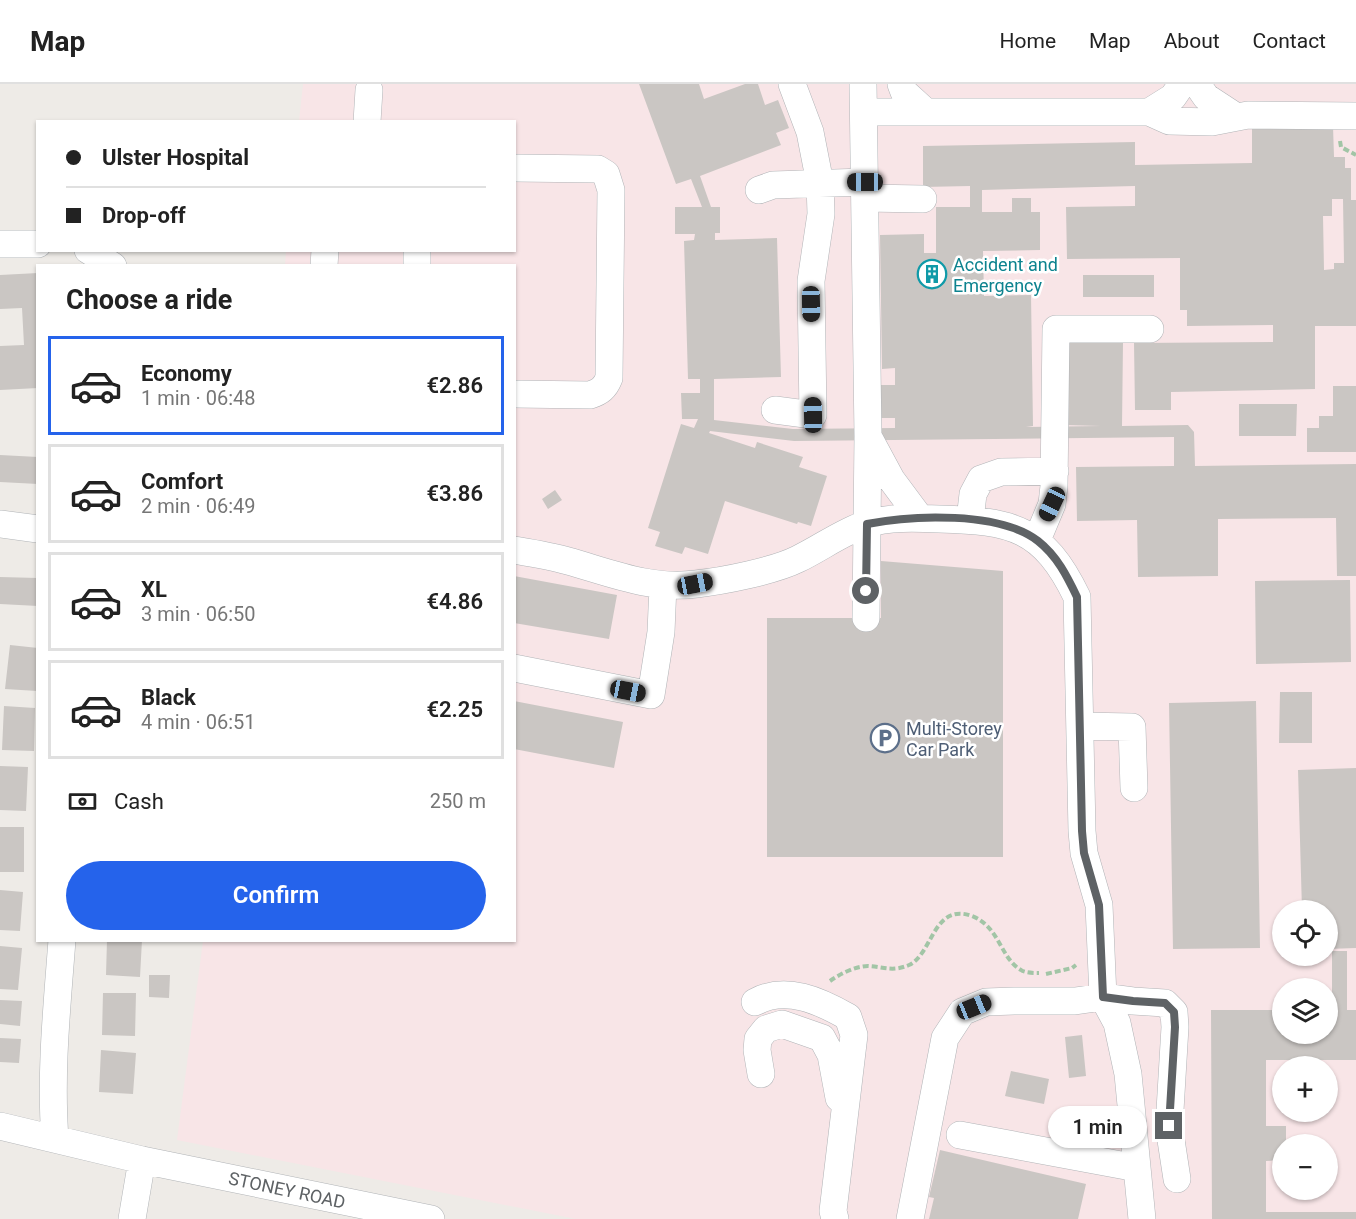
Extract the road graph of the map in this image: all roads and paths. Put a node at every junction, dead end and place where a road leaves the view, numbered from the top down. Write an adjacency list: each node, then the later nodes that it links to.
1 (792, 84): 14 (street)
2 (863, 84): 7 (street)
3 (901, 84): 8 (street)
4 (1182, 84): 9 (street)
5 (1197, 84): 11 (street)
6 (369, 90): 12 (street)
7 (864, 112): 8 (street); 16 (street)
8 (926, 112): 9 (street)
9 (1149, 112): 11 (street)
10 (1356, 116): 11 (street)
11 (1235, 117)
12 (368, 120)
13 (516, 168): 23 (street)
14 (820, 183): 15 (street); 16 (street); 24 (street)
15 (759, 190)
16 (865, 190): 17 (street); 25 (street)
17 (923, 199)
18 (0, 244): 19 (street)
19 (36, 244)
20 (91, 252): 21 (street)
21 (110, 264)
22 (1150, 329): 26 (street)
23 (516, 394)
24 (775, 410)
25 (868, 436): 27 (street); 30 (street)
26 (1055, 471): 28 (street); 32 (street)
27 (920, 518): 28 (street); 30 (street)
28 (970, 520): 32 (street)
29 (0, 524): 31 (street)
30 (867, 524): 34 (street); 35 (street)
31 (36, 530)
32 (1037, 540): 37 (street)
33 (516, 550): 34 (street)
34 (663, 585): 36 (street)
35 (866, 618)
36 (516, 668)
37 (1081, 726): 38 (street); 40 (street)
38 (1134, 788)
39 (62, 942): 48 (street)
40 (1102, 944): 41 (street); 42 (path)
41 (1103, 997): 50 (street); 51 (street); 55 (street)
42 (806, 998): 43 (street); 46 (street)
43 (755, 1002)
44 (761, 1074): 46 (street)
45 (0, 1126): 48 (street, STONEY ROAD)
46 (844, 1126): 54 (street)
47 (960, 1135): 50 (street)
48 (55, 1139): 49 (street, STONEY ROAD)
49 (142, 1160): 52 (street); 53 (street, STONEY ROAD)
50 (1137, 1168): 56 (street)
51 (1177, 1179)
52 (132, 1219)
53 (431, 1219)
54 (835, 1219)
55 (910, 1219)
56 (1142, 1219)

